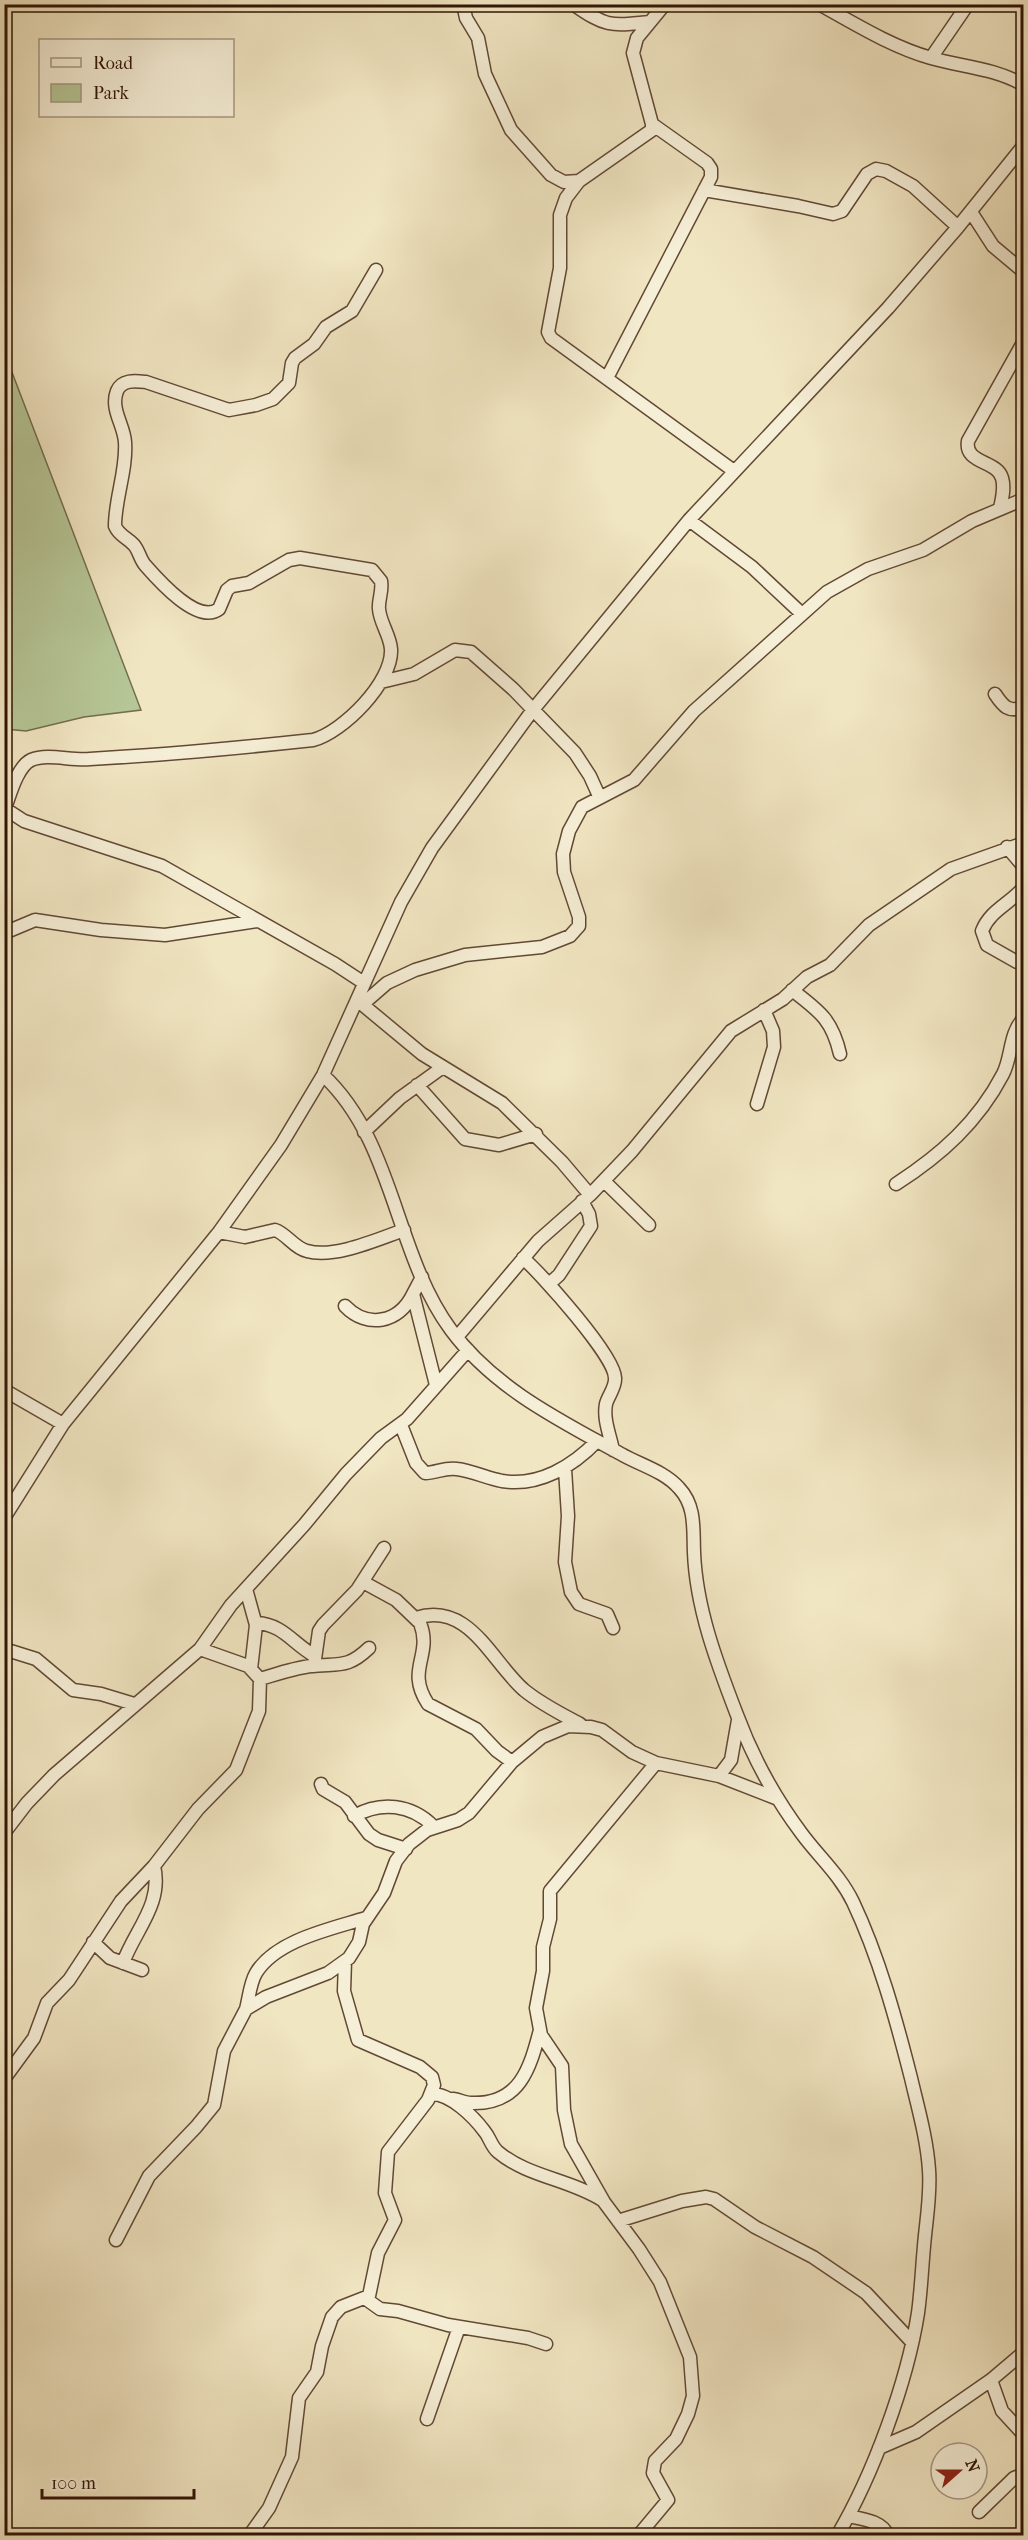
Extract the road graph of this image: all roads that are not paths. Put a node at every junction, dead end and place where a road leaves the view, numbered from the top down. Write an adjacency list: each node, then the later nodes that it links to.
1 (463, 4): 11 (street)
2 (573, 4): 6 (street)
3 (665, 4): 6 (street)
4 (819, 4): 7 (street)
5 (968, 4): 7 (street)
6 (650, 22): 9 (street)
7 (931, 58): 8 (street)
8 (1023, 85)
9 (652, 124): 11 (street); 12 (street)
10 (1023, 145): 13 (street)
11 (579, 180): 18 (street)
12 (704, 190): 14 (street); 18 (street)
13 (971, 212): 14 (street); 16 (street)
14 (958, 227): 19 (street)
15 (376, 270): 24 (street)
16 (1023, 272)
17 (1023, 341): 21 (street)
18 (607, 378): 19 (street)
19 (734, 471): 22 (street)
20 (1023, 499): 21 (street)
21 (1000, 508): 23 (street)
22 (689, 520): 23 (street); 29 (street)
23 (802, 614): 30 (street)
24 (387, 669): 25 (street); 26 (street)
25 (398, 678): 26 (street); 29 (street)
26 (381, 682): 31 (street)
27 (995, 694): 28 (street)
28 (1023, 707)
29 (532, 711): 30 (street); 39 (street)
30 (599, 796): 41 (street)
31 (5, 808): 36 (street)
32 (1023, 843): 33 (street)
33 (1007, 848): 34 (street); 40 (street)
34 (1023, 867)
35 (1023, 886): 38 (street)
36 (257, 921): 37 (street); 39 (street)
37 (4, 933)
38 (1017, 962)
39 (364, 983): 41 (street)
40 (792, 990): 42 (street); 44 (street)
41 (360, 1001): 45 (street); 46 (street)
42 (764, 1010): 48 (street); 51 (street)
43 (1023, 1018): 52 (street)
44 (840, 1054)
45 (443, 1067): 47 (street); 50 (street)
46 (323, 1075): 49 (street); 56 (street)
47 (417, 1085): 49 (street); 50 (street)
48 (757, 1104)
49 (364, 1132): 55 (street)
50 (536, 1134): 53 (street)
51 (604, 1181): 53 (street); 54 (street)
52 (896, 1184)
53 (586, 1198): 57 (street); 59 (street)
54 (649, 1225)
55 (404, 1230): 56 (street); 58 (street)
56 (219, 1232): 66 (street)
57 (523, 1258): 59 (street); 62 (street)
58 (422, 1277): 60 (street); 62 (street)
59 (549, 1284): 69 (street)
60 (413, 1294): 61 (street); 64 (street)
61 (345, 1306)
62 (457, 1337): 63 (street)
63 (468, 1350): 64 (street); 68 (street)
64 (436, 1385): 67 (street)
65 (4, 1390): 66 (street)
66 (63, 1424): 71 (street)
67 (401, 1425): 70 (street); 74 (street)
68 (597, 1441): 69 (street); 70 (street)
69 (613, 1450): 85 (street)
70 (565, 1468): 77 (street)
71 (4, 1518)
72 (384, 1548): 73 (street)
73 (363, 1582): 75 (street); 81 (street)
74 (246, 1589): 76 (street); 80 (street)
75 (416, 1618): 86 (street); 87 (street)
76 (256, 1623): 81 (street); 82 (street)
77 (613, 1628)
78 (369, 1648): 81 (street)
79 (4, 1649): 84 (street)
80 (200, 1649): 82 (street); 84 (street)
81 (314, 1661): 83 (street)
82 (251, 1669): 83 (street)
83 (260, 1679): 96 (street)
84 (134, 1704): 94 (street)
85 (738, 1719): 89 (street); 91 (street)
86 (580, 1725): 87 (street); 88 (street)
87 (513, 1762): 93 (street)
88 (656, 1763): 89 (street); 103 (street)
89 (719, 1776): 91 (street)
90 (321, 1784): 92 (street)
91 (778, 1798): 112 (street)
92 (354, 1816): 93 (street); 95 (street)
93 (433, 1826): 95 (street)
94 (4, 1833)
95 (405, 1849): 97 (street)
96 (154, 1866): 98 (street); 100 (street)
97 (366, 1918): 99 (street); 102 (street)
98 (93, 1942): 100 (street); 104 (street)
99 (345, 1961): 102 (street); 105 (street)
100 (123, 1963): 101 (street)
101 (142, 1970)
102 (246, 2009): 109 (street)
103 (540, 2030): 106 (street); 107 (street)
104 (4, 2079)
105 (431, 2094): 106 (street); 110 (street)
106 (453, 2099): 107 (street)
107 (604, 2202): 108 (street)
108 (618, 2221): 112 (street); 123 (street)
109 (116, 2240)
110 (366, 2299): 111 (street); 122 (street)
111 (459, 2327): 113 (street); 116 (street)
112 (911, 2341): 118 (street)
113 (546, 2344)
114 (1023, 2352): 115 (street)
115 (991, 2380): 117 (street); 118 (street)
116 (428, 2419)
117 (1023, 2435)
118 (879, 2448): 121 (street)
119 (1023, 2474): 120 (street)
120 (979, 2512)
121 (848, 2516): 124 (street); 125 (street)
122 (249, 2535)
123 (638, 2535)
124 (837, 2535)
125 (888, 2535)

